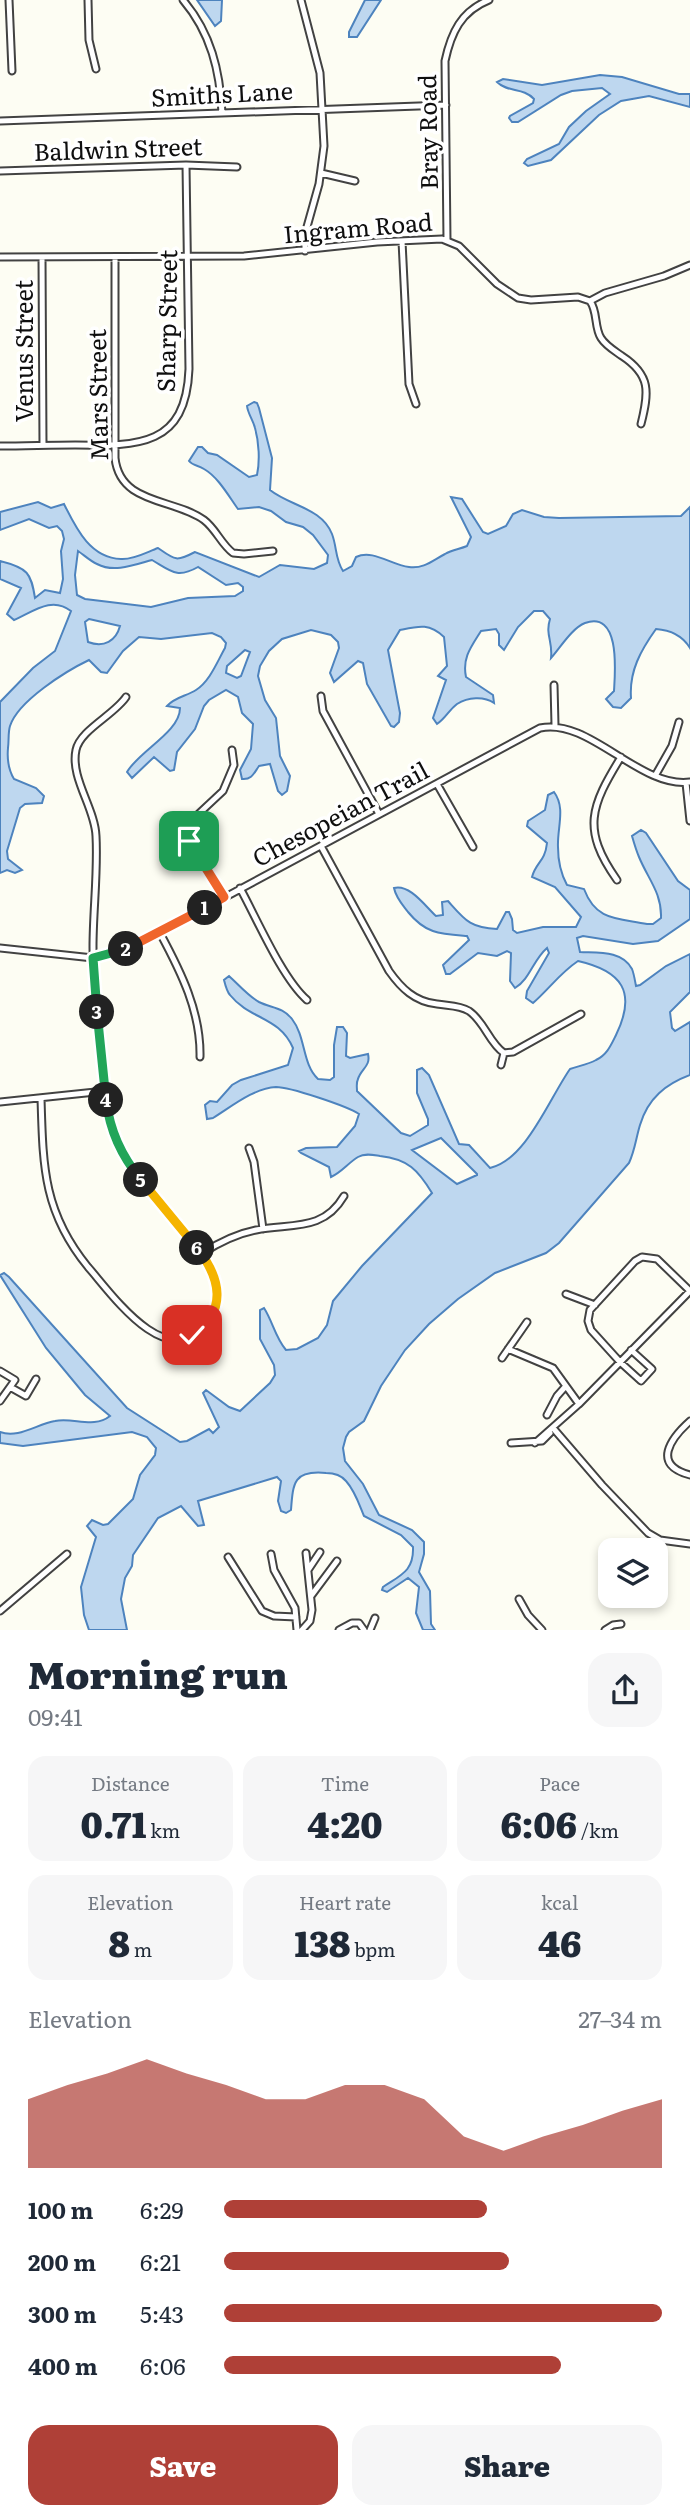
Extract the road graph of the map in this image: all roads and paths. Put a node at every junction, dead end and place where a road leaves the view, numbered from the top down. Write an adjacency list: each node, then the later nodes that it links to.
1 (9, 0): 7 (street)
2 (88, 0): 6 (street)
3 (183, 0): 10 (street)
4 (300, 0): 9 (street)
5 (489, 0): 8 (street, Bray Road)
6 (96, 69)
7 (12, 71)
8 (446, 105): 9 (street, Smiths Lane); 17 (street, Bray Road)
9 (323, 108): 10 (street, Smiths Lane); 15 (street)
10 (222, 113): 11 (street, Smiths Lane)
11 (0, 121)
12 (186, 165): 13 (street, Baldwin Street); 14 (street, Baldwin Street); 23 (street, Sharp Street)
13 (237, 167)
14 (0, 171)
15 (321, 173): 16 (street); 19 (street)
16 (355, 181)
17 (447, 240): 18 (street, Ingram Road); 25 (street, Ingram Road)
18 (402, 241): 19 (street, Ingram Road); 26 (street)
19 (305, 251): 23 (street, Ingram Road)
20 (0, 257): 21 (street, Ingram Road)
21 (42, 257): 22 (street, Ingram Road); 28 (street, Venus Street)
22 (115, 257): 23 (street, Ingram Road); 30 (street, Mars Street)
23 (188, 257): 30 (street, Sharp Street)
24 (690, 265): 25 (street, Ingram Road)
25 (590, 301): 27 (street)
26 (416, 404)
27 (641, 424)
28 (43, 445): 29 (street, Sharp Street); 30 (street, Sharp Street)
29 (0, 446)
30 (115, 446): 31 (street, Mars Street)
31 (273, 551)
32 (554, 685): 36 (street)
33 (321, 696): 42 (street)
34 (126, 697): 51 (street)
35 (679, 722): 39 (street)
36 (555, 726): 38 (street); 41 (street, Chesopeian Trail)
37 (232, 750): 48 (street)
38 (621, 757): 39 (street); 46 (street)
39 (655, 776): 40 (street)
40 (688, 782): 43 (street)
41 (437, 784): 42 (street, Chesopeian Trail); 45 (street)
42 (379, 814): 44 (street, Chesopeian Trail)
43 (690, 821)
44 (321, 846): 47 (street, Chesopeian Trail); 54 (street)
45 (473, 847)
46 (617, 880)
47 (240, 888): 48 (street, Chesopeian Trail); 52 (street)
48 (224, 897): 49 (street, Chesopeian Trail)
49 (160, 933): 51 (street, Chesopeian Trail); 55 (street)
50 (0, 948): 51 (street, Chesopeian Trail)
51 (93, 958): 57 (street)
52 (307, 1000)
53 (581, 1014): 54 (street)
54 (504, 1053): 56 (street)
55 (200, 1057)
56 (501, 1065)
57 (105, 1091): 58 (street); 63 (street)
58 (41, 1098): 59 (street); 63 (street)
59 (0, 1102)
60 (249, 1148): 62 (street)
61 (344, 1196): 62 (street)
62 (263, 1229): 63 (street)
63 (201, 1254)
64 (690, 1291): 66 (street); 69 (street)
65 (566, 1294): 66 (street)
66 (595, 1305): 71 (street)
67 (527, 1322): 68 (street)
68 (508, 1349): 70 (street); 75 (street)
69 (631, 1350): 71 (street); 71 (street)
70 (502, 1359)
71 (620, 1362): 77 (street)
72 (0, 1371): 74 (street)
73 (36, 1379): 74 (street)
74 (10, 1387): 76 (street)
75 (565, 1387): 77 (street); 78 (street)
76 (0, 1401)
77 (579, 1404): 80 (street)
78 (547, 1415)
79 (690, 1420): 82 (street)
80 (553, 1428): 81 (street); 83 (street)
81 (511, 1443)
82 (690, 1475)
83 (690, 1544)
84 (320, 1552): 90 (street)
85 (306, 1553): 90 (street)
86 (67, 1554): 93 (street)
87 (271, 1554): 94 (street)
88 (228, 1557): 94 (street)
89 (337, 1561): 91 (street)
90 (308, 1571): 91 (street)
91 (311, 1596): 97 (street)
92 (519, 1599): 101 (street)
93 (0, 1611)
94 (296, 1617): 97 (street)
95 (375, 1618): 100 (street)
96 (621, 1624): 102 (street)
97 (299, 1630)
98 (339, 1630): 99 (street)
99 (364, 1630)
100 (370, 1630)
101 (542, 1630)
102 (605, 1630)

